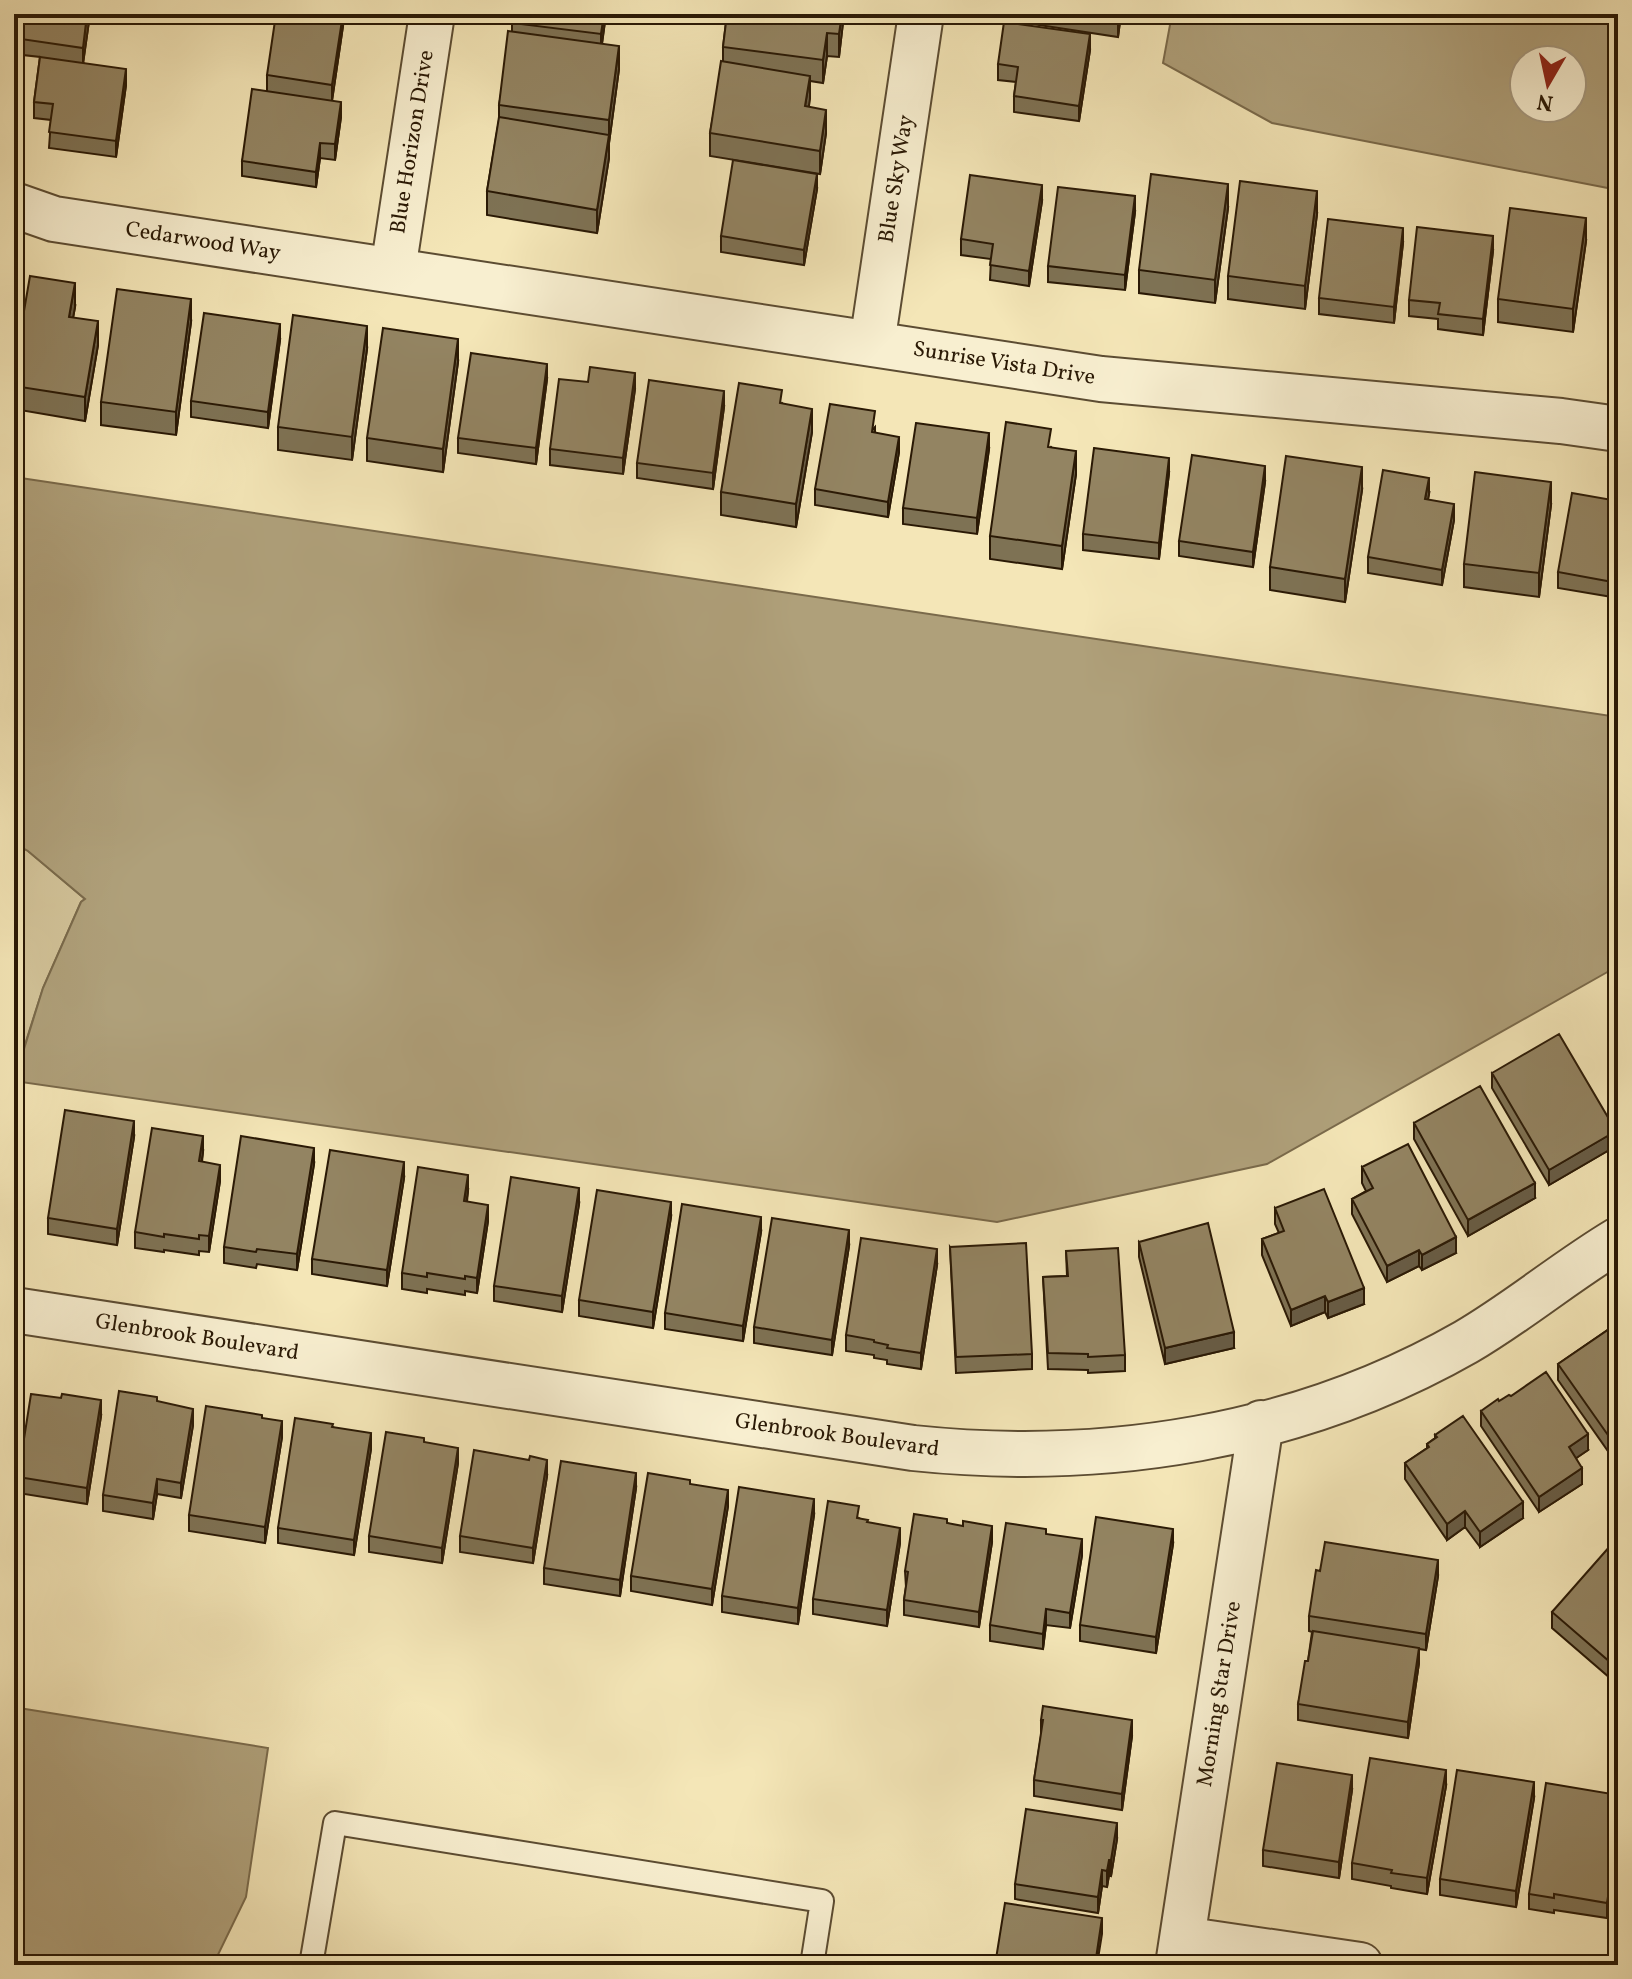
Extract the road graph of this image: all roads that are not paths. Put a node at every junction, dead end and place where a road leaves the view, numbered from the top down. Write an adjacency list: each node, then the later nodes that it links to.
1 (432, 14): 4 (street, Blue Horizon Drive)
2 (921, 14): 5 (street, Blue Sky Way)
3 (14, 205): 4 (street, Cedarwood Way)
4 (393, 270): 5 (street, Sunrise Vista Drive)
5 (872, 344): 6 (street, Sunrise Vista Drive)
6 (1618, 429)
7 (1618, 1240): 9 (street, Glenbrook Boulevard)
8 (14, 1310): 9 (street, Glenbrook Boulevard)
9 (1261, 1423): 10 (street, Morning Star Drive)
10 (1180, 1952): 13 (street)
11 (311, 1965): 12 (lane)
12 (812, 1965)
13 (1360, 1965)

